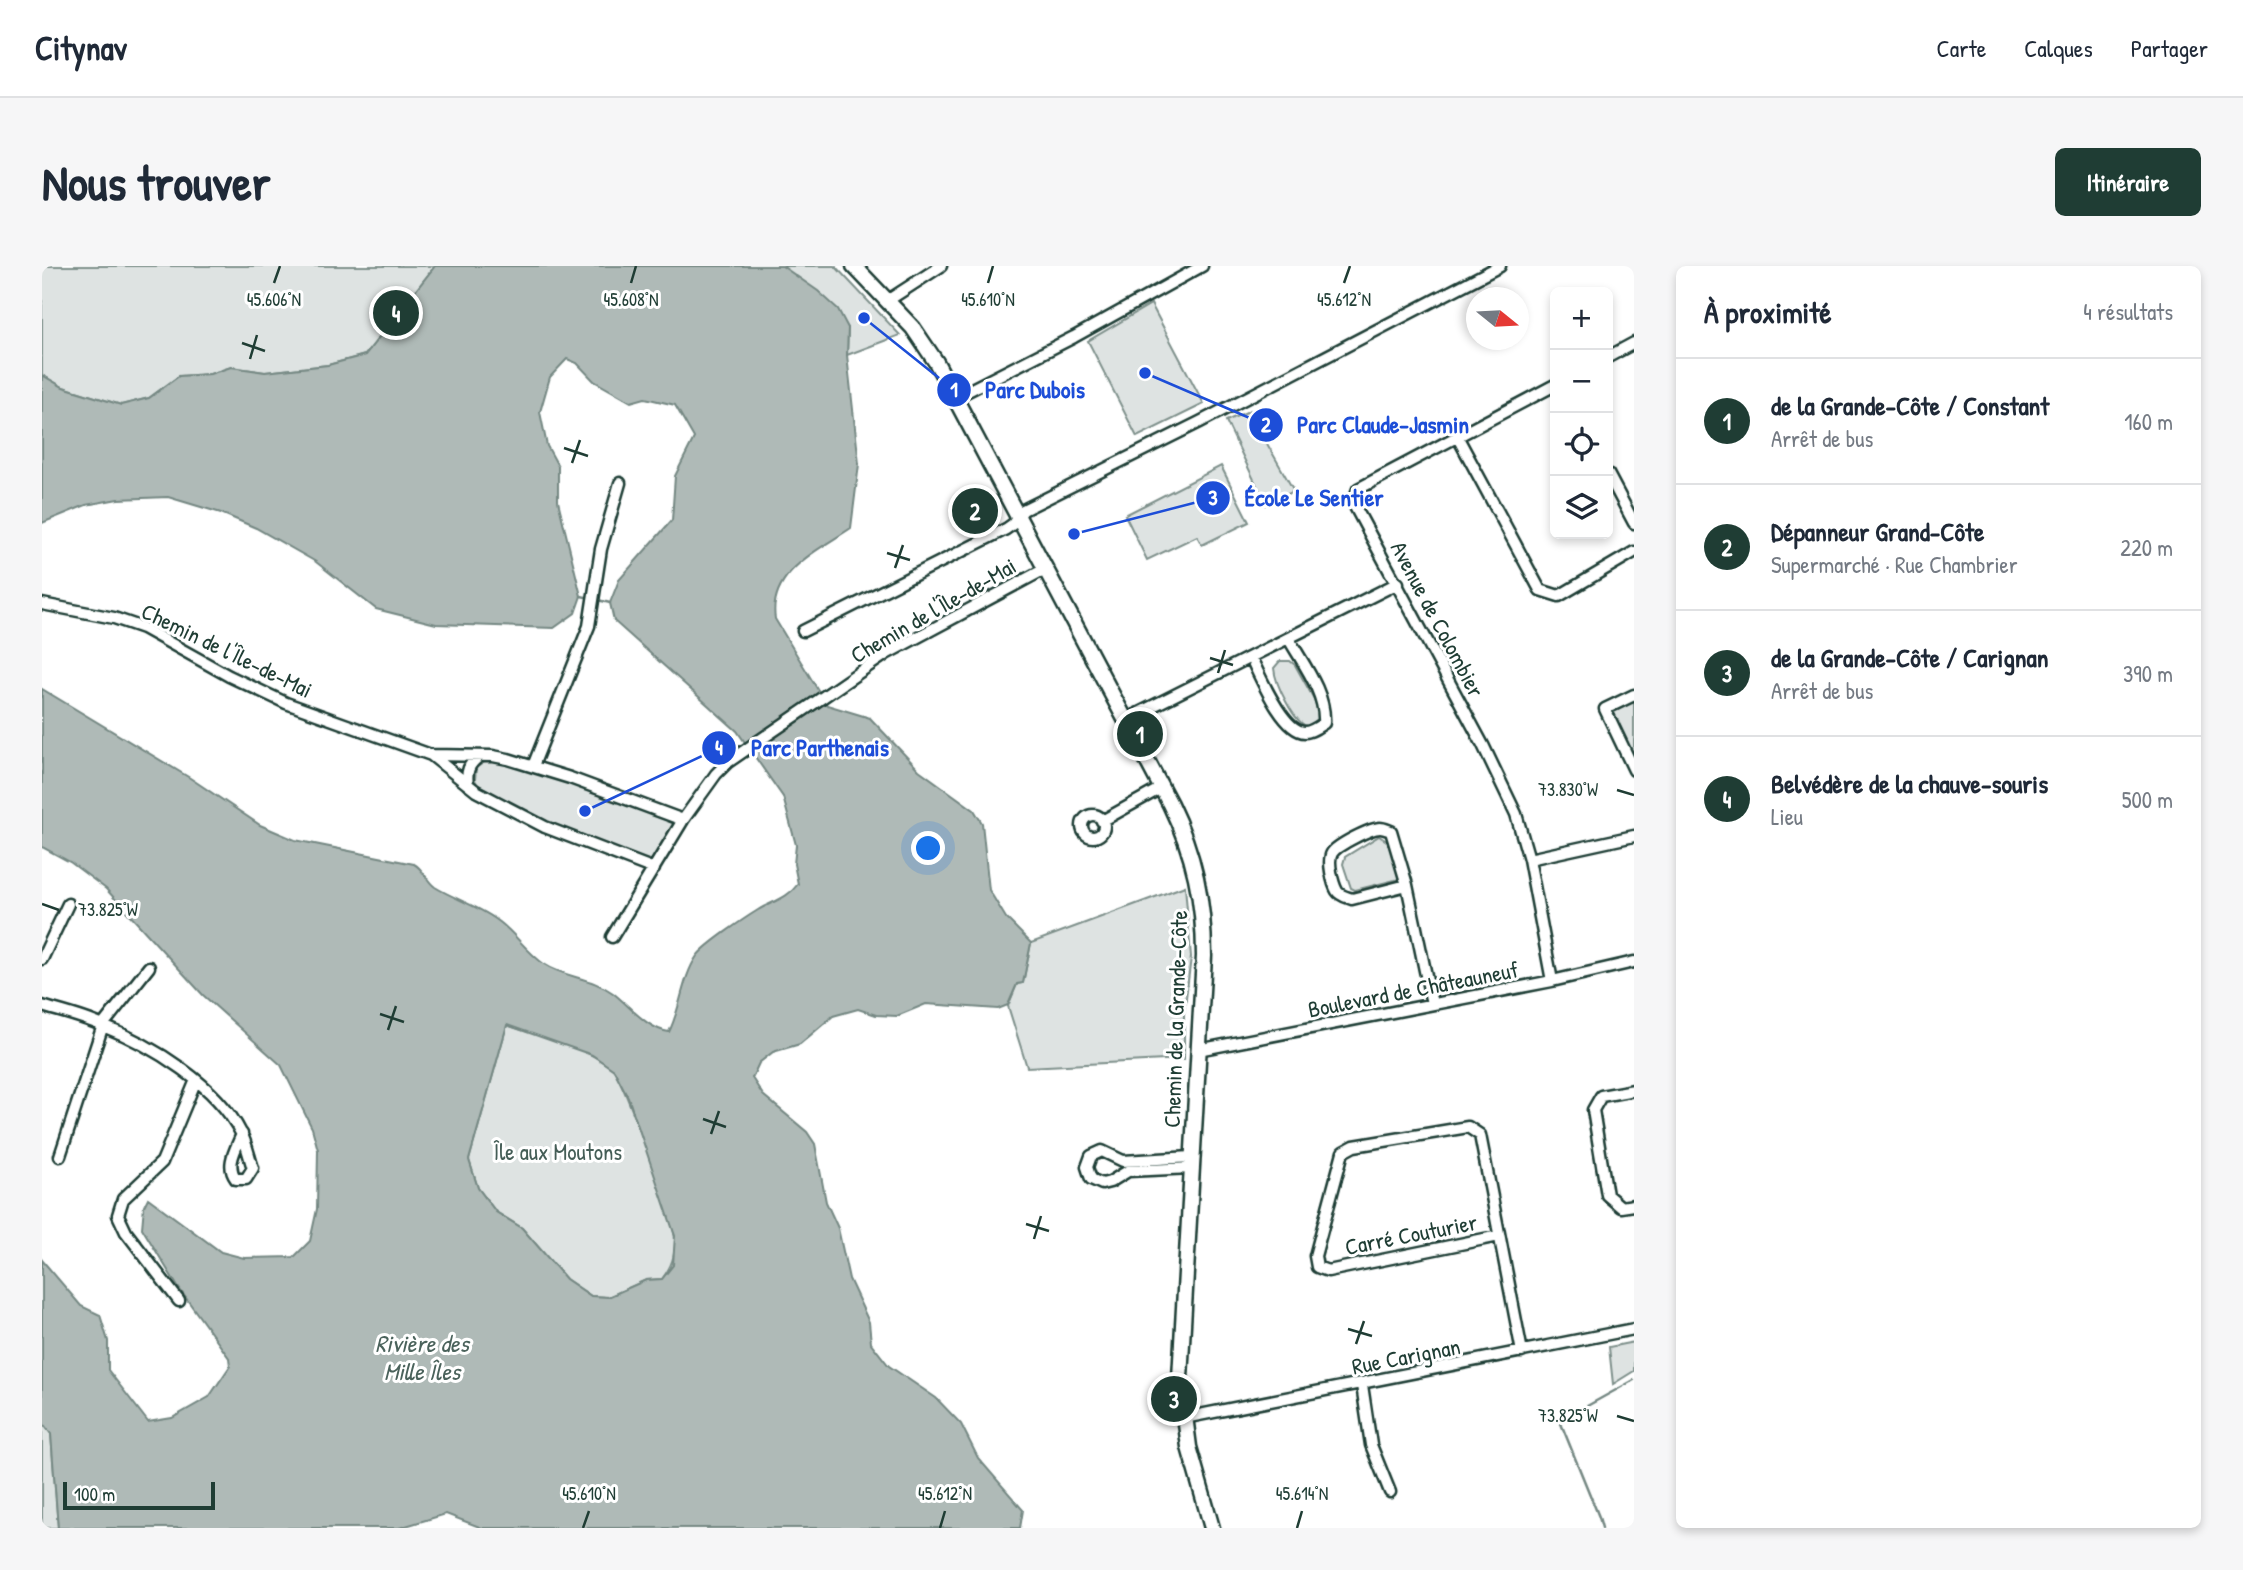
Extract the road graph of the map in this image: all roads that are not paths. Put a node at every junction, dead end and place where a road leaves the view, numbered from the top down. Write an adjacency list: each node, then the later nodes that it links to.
1 (854, 266): 5 (main road, Chemin de la Grande-Côte)
2 (941, 266): 5 (street)
3 (1202, 266): 9 (street)
4 (1497, 267): 13 (street)
5 (887, 301): 9 (main road, Chemin de la Grande-Côte)
6 (1634, 343): 7 (street)
7 (1613, 354)
8 (1550, 388): 10 (street, Avenue de Colombier)
9 (956, 397): 13 (main road, Chemin de la Grande-Côte)
10 (1457, 436): 15 (street); 17 (street, Avenue de Colombier)
11 (1609, 476): 14 (street)
12 (620, 483): 26 (street)
13 (1018, 517): 16 (main road, Chemin de la Grande-Côte); 19 (street)
14 (1634, 523)
15 (1634, 552)
16 (1045, 569): 23 (main road, Chemin de la Grande-Côte); 30 (street, Chemin de l'Île-de-Mai)
17 (1398, 583): 20 (street); 33 (street, Avenue de Colombier)
18 (42, 604): 24 (street, Chemin de l'Île-de-Mai)
19 (803, 631)
20 (1289, 639): 21 (street); 21 (street)
21 (1251, 658): 23 (street)
22 (1634, 695): 27 (street)
23 (1125, 720): 29 (main road, Chemin de la Grande-Côte)
24 (431, 755): 25 (street, Chemin de l'Île-de-Mai); 28 (street, Chemin de l'Île-de-Mai)
25 (480, 756): 26 (street, Chemin de l'Île-de-Mai); 28 (street)
26 (533, 766): 30 (street, Chemin de l'Île-de-Mai)
27 (1634, 770)
28 (468, 785): 34 (street, Chemin de l'Île-de-Mai)
29 (1161, 788): 31 (street); 45 (main road, Chemin de la Grande-Côte)
30 (683, 820): 34 (street, Chemin de l'Île-de-Mai)
31 (1102, 821)
32 (1634, 836): 33 (street)
33 (1530, 859): 41 (street, Avenue de Colombier)
34 (654, 869): 37 (street, Chemin de l'Île-de-Mai)
35 (1407, 885): 35 (street); 42 (street)
36 (68, 904): 38 (street)
37 (612, 937)
38 (42, 959)
39 (1634, 962): 41 (street, Boulevard de Châteauneuf)
40 (149, 967): 44 (street)
41 (1552, 982): 42 (street, Boulevard de Châteauneuf)
42 (1432, 1004): 45 (street, Boulevard de Châteauneuf)
43 (42, 1006): 44 (street)
44 (103, 1026): 46 (street); 49 (street)
45 (1198, 1049): 50 (main road, Chemin de la Grande-Côte)
46 (196, 1080): 48 (street); 53 (street)
47 (1634, 1090): 51 (street)
48 (242, 1134)
49 (60, 1156)
50 (1192, 1163): 50 (street); 57 (main road, Chemin de la Grande-Côte)
51 (1634, 1205)
52 (1499, 1236): 52 (street, Carré Couturier); 55 (street, Carré Couturier)
53 (179, 1301)
54 (1634, 1329): 55 (street, Rue Carignan)
55 (1522, 1352): 56 (street, Rue Carignan)
56 (1362, 1385): 57 (street, Rue Carignan); 58 (street)
57 (1184, 1418): 59 (main road, Chemin de la Grande-Côte)
58 (1390, 1492)
59 (1212, 1528)

